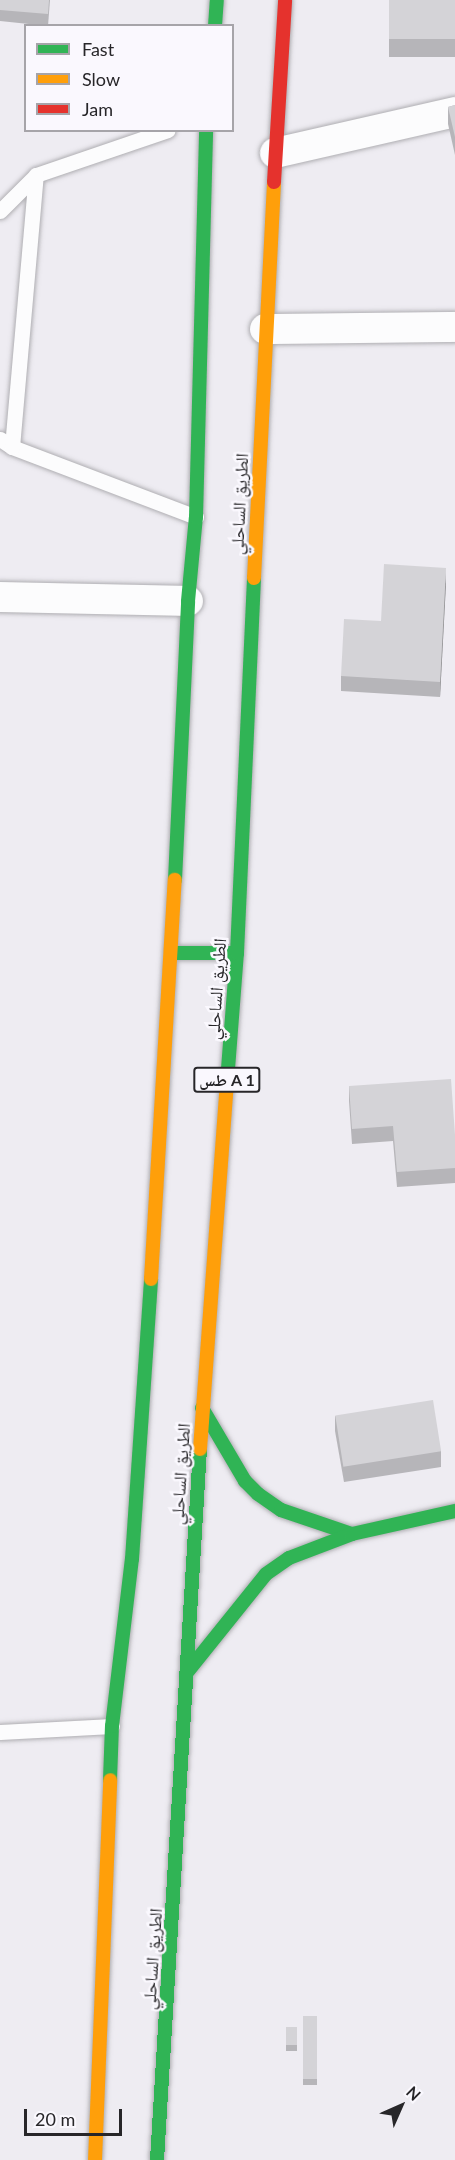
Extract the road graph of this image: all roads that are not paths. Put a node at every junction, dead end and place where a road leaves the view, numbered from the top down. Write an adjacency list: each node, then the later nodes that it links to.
1 (217, 0): 3 (main road)
2 (285, 0): 7 (main road, الطريق الساحلي / طس A 1)
3 (215, 24)
4 (455, 112): 7 (street)
5 (162, 132): 8 (lane)
6 (206, 132): 13 (main road)
7 (275, 153): 11 (main road, الطريق الساحلي / طس A 1)
8 (36, 175): 9 (lane); 12 (lane)
9 (0, 211)
10 (455, 327): 11 (street)
11 (265, 329): 16 (main road, الطريق الساحلي / طس A 1)
12 (6, 443): 13 (lane)
13 (196, 517): 15 (main road)
14 (0, 597): 15 (street)
15 (188, 601): 17 (main road)
16 (237, 953): 17 (main road); 18 (main road, الطريق الساحلي / طس A 1)
17 (172, 954): 22 (main road)
18 (202, 1408): 20 (main road); 21 (main road, الطريق الساحلي / طس A 1)
19 (455, 1511): 20 (main road)
20 (352, 1534): 21 (main road)
21 (188, 1671): 25 (main road, الطريق الساحلي / طس A 1)
22 (112, 1726): 23 (lane); 24 (main road)
23 (0, 1732)
24 (95, 2160)
25 (157, 2160)

